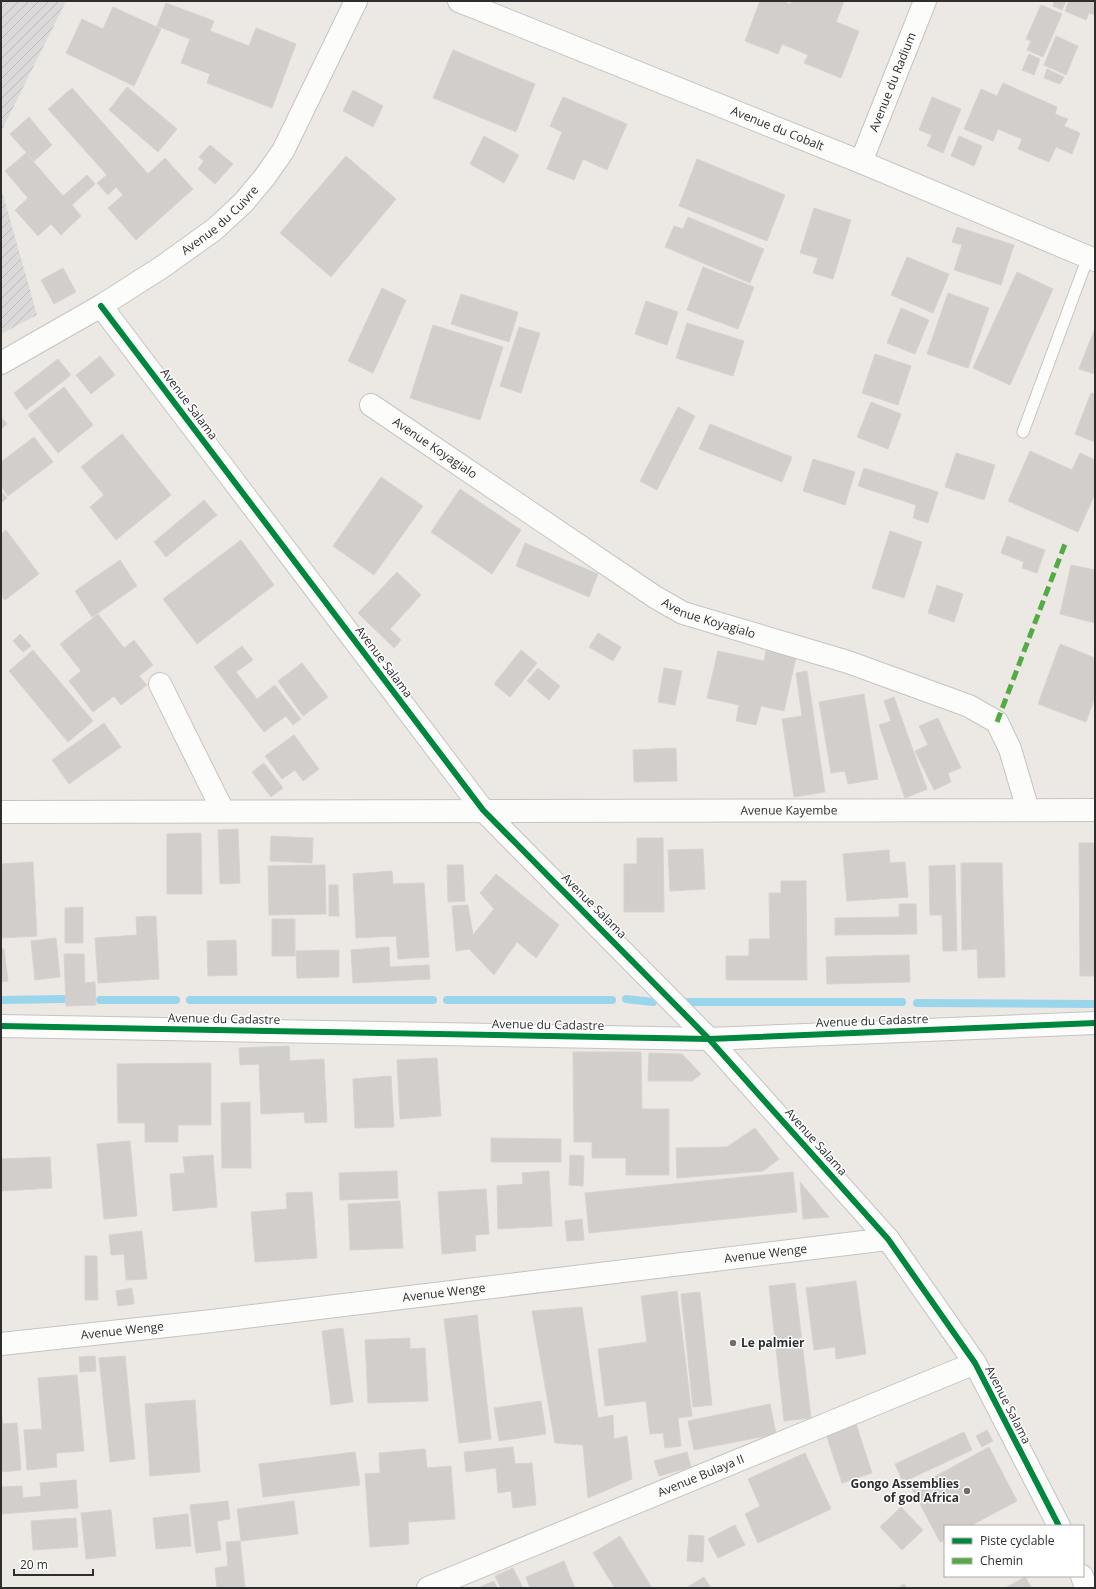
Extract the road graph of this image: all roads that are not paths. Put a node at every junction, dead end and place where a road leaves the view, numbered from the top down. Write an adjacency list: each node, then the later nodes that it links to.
1 (356, 1): 6 (street, Avenue du Cuivre)
2 (459, 1): 4 (street, Avenue du Cobalt)
3 (925, 1): 4 (street, Avenue du Radium)
4 (861, 162): 5 (street, Avenue du Cobalt)
5 (1092, 258): 9 (lane)
6 (101, 306): 7 (street, Avenue du Cuivre); 11 (street, Avenue Salama)
7 (1, 363)
8 (371, 405): 12 (street, Avenue Koyagialo)
9 (1024, 432)
10 (160, 684): 14 (street)
11 (483, 810): 12 (street, Avenue Kayembe); 14 (street, Avenue Kayembe); 18 (street, Avenue Salama)
12 (1028, 810): 13 (street, Avenue Kayembe)
13 (1095, 810)
14 (223, 811): 15 (street, Avenue Kayembe)
15 (1, 812)
16 (1095, 1023): 18 (street, Avenue du Cadastre)
17 (1, 1026): 18 (street, Avenue du Cadastre)
18 (709, 1039): 19 (street, Avenue Salama)
19 (888, 1239): 20 (street, Avenue Wenge); 21 (street, Avenue Salama)
20 (1, 1344)
21 (974, 1363): 22 (street, Avenue Salama); 24 (street, Avenue Bulaya II)
22 (1058, 1525)
23 (1082, 1577): 25 (street)
24 (428, 1588)
25 (1086, 1588)

